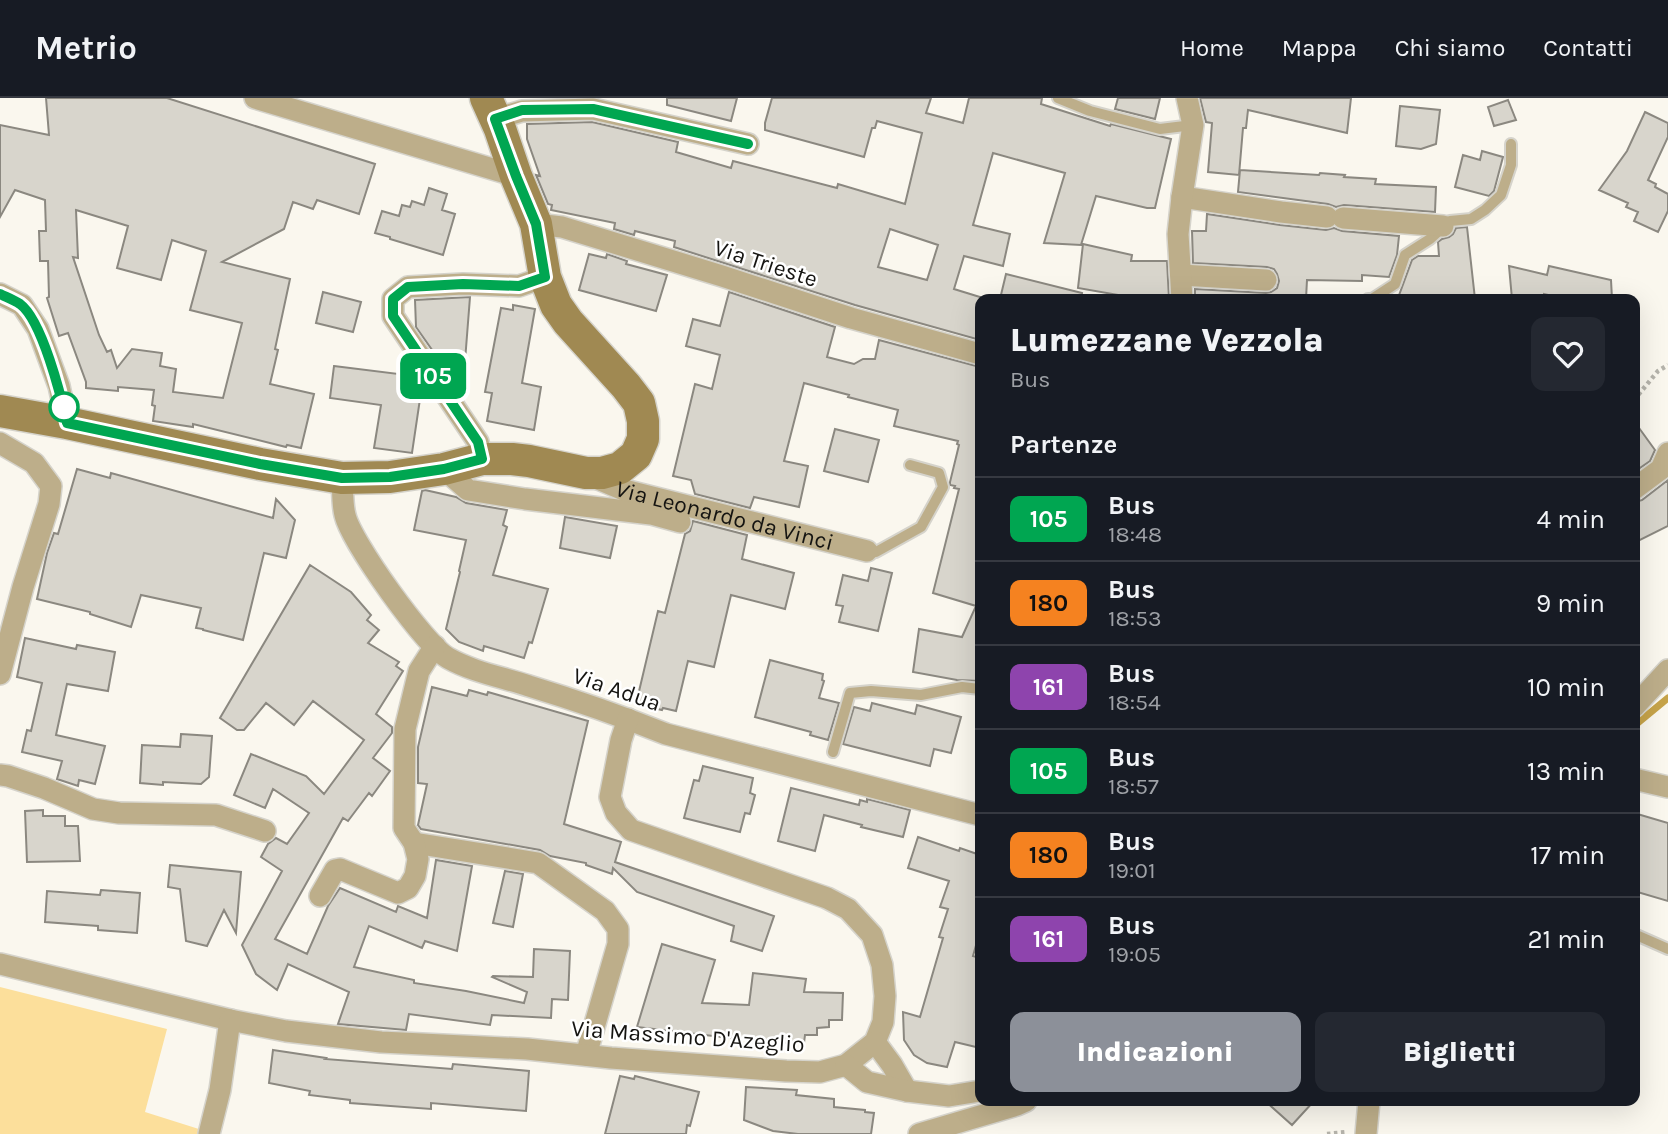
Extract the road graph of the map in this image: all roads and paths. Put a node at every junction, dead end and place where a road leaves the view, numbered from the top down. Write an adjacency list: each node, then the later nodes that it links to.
1 (255, 98): 8 (street)
2 (1058, 98): 5 (lane)
3 (1186, 98): 5 (street)
4 (491, 109): 6 (street); 8 (main road, Via Leonardo da Vinci)
5 (1193, 125): 9 (street)
6 (748, 144)
7 (1511, 144): 11 (lane)
8 (516, 176): 10 (main road, Via Leonardo da Vinci)
9 (1182, 197): 11 (street); 12 (street)
10 (536, 224): 13 (main road, Via Leonardo da Vinci); 18 (street, Via Trieste)
11 (1443, 226): 17 (lane)
12 (1181, 275): 14 (street); 16 (street)
13 (545, 277): 25 (street); 28 (main road, Via Leonardo da Vinci)
14 (1266, 281)
15 (0, 294): 22 (street)
16 (1182, 294)
17 (1380, 294)
18 (975, 353)
19 (1668, 365): 20 (path)
20 (1640, 392)
21 (0, 411): 22 (main road, Via Leonardo da Vinci)
22 (67, 423): 29 (main road, Via Leonardo da Vinci)
23 (0, 443): 35 (street)
24 (1668, 453): 30 (street)
25 (482, 459): 27 (main road, Via Leonardo da Vinci); 28 (main road, Via Leonardo da Vinci)
26 (910, 465): 32 (lane)
27 (444, 469): 29 (main road, Via Leonardo da Vinci); 31 (street)
28 (586, 473): 32 (street, Via Leonardo da Vinci)
29 (342, 478): 33 (street, Via Adua)
30 (1640, 485)
31 (680, 523)
32 (867, 551)
33 (435, 646): 38 (street, Via Adua); 45 (street)
34 (1668, 670): 37 (street)
35 (0, 674)
36 (975, 688): 39 (lane)
37 (1640, 700)
38 (628, 719): 43 (street, Via Adua); 51 (street)
39 (833, 752)
40 (0, 775): 44 (street)
41 (1640, 780): 42 (street)
42 (1668, 787)
43 (975, 814)
44 (265, 831)
45 (414, 843): 46 (street); 52 (street)
46 (320, 896)
47 (1640, 937): 48 (lane)
48 (1668, 949)
49 (0, 964): 50 (street, Via Massimo D'Azeglio)
50 (230, 1020): 52 (street, Via Massimo D'Azeglio); 59 (street)
51 (875, 1042): 53 (street, Via Massimo D'Azeglio); 54 (street)
52 (586, 1055): 53 (street, Via Massimo D'Azeglio)
53 (846, 1065): 54 (street)
54 (907, 1091): 55 (street)
55 (975, 1092)
56 (1014, 1106): 60 (street)
57 (1366, 1106): 58 (street)
58 (1352, 1133)
59 (209, 1134)
60 (919, 1134)

